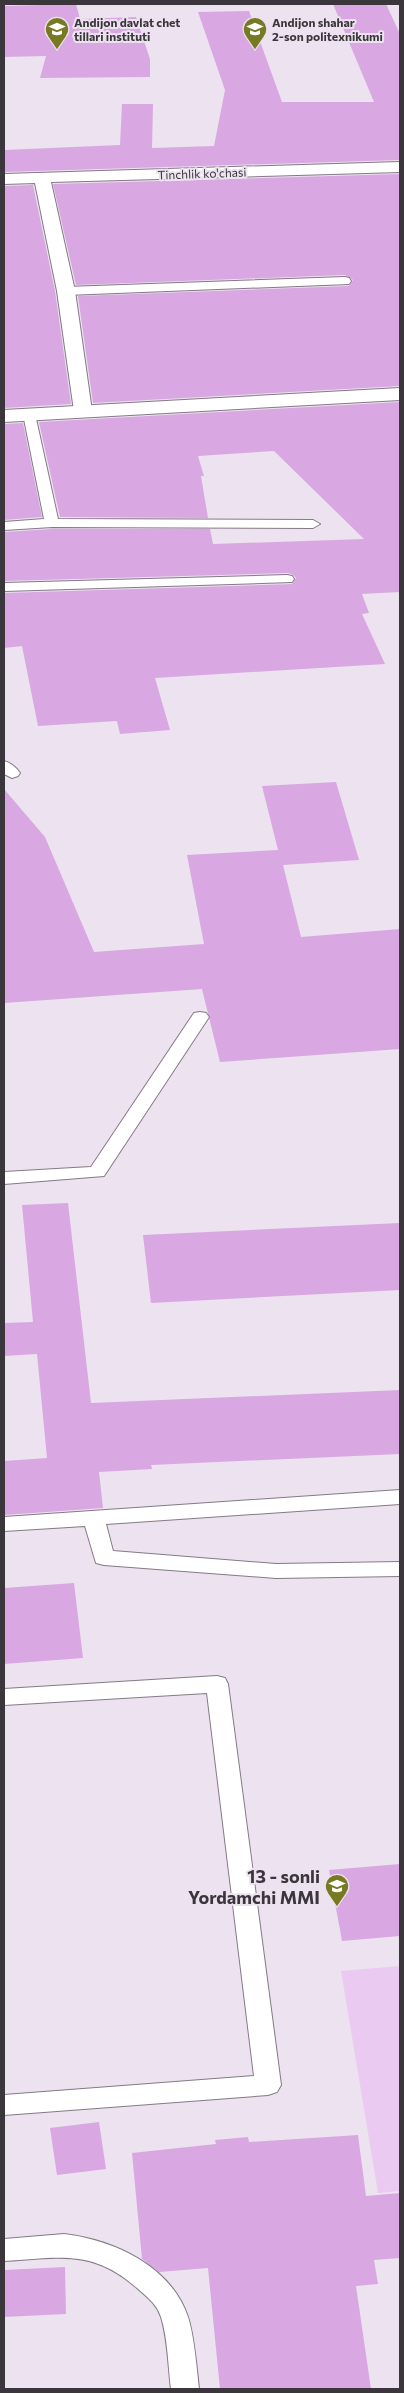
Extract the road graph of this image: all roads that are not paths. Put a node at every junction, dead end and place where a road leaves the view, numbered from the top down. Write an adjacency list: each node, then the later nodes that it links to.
1 (400, 167): 2 (street, Tinchlik ko'chasi)
2 (42, 178): 3 (street, Tinchlik ko'chasi); 5 (street)
3 (4, 179)
4 (345, 281): 5 (lane)
5 (66, 291): 7 (street)
6 (400, 394): 7 (street)
7 (83, 411): 8 (street)
8 (29, 414): 9 (street); 10 (lane)
9 (4, 416)
10 (52, 523): 11 (lane); 12 (lane)
11 (313, 524)
12 (4, 526)
13 (287, 579): 14 (lane)
14 (4, 587)
15 (200, 1016): 16 (lane)
16 (4, 1178)
17 (400, 1497): 18 (lane)
18 (94, 1518): 19 (lane); 20 (lane)
19 (4, 1524)
20 (400, 1569)
21 (4, 1697): 22 (lane)
22 (4, 2105)
23 (4, 2250): 24 (lane)
24 (185, 2389)

